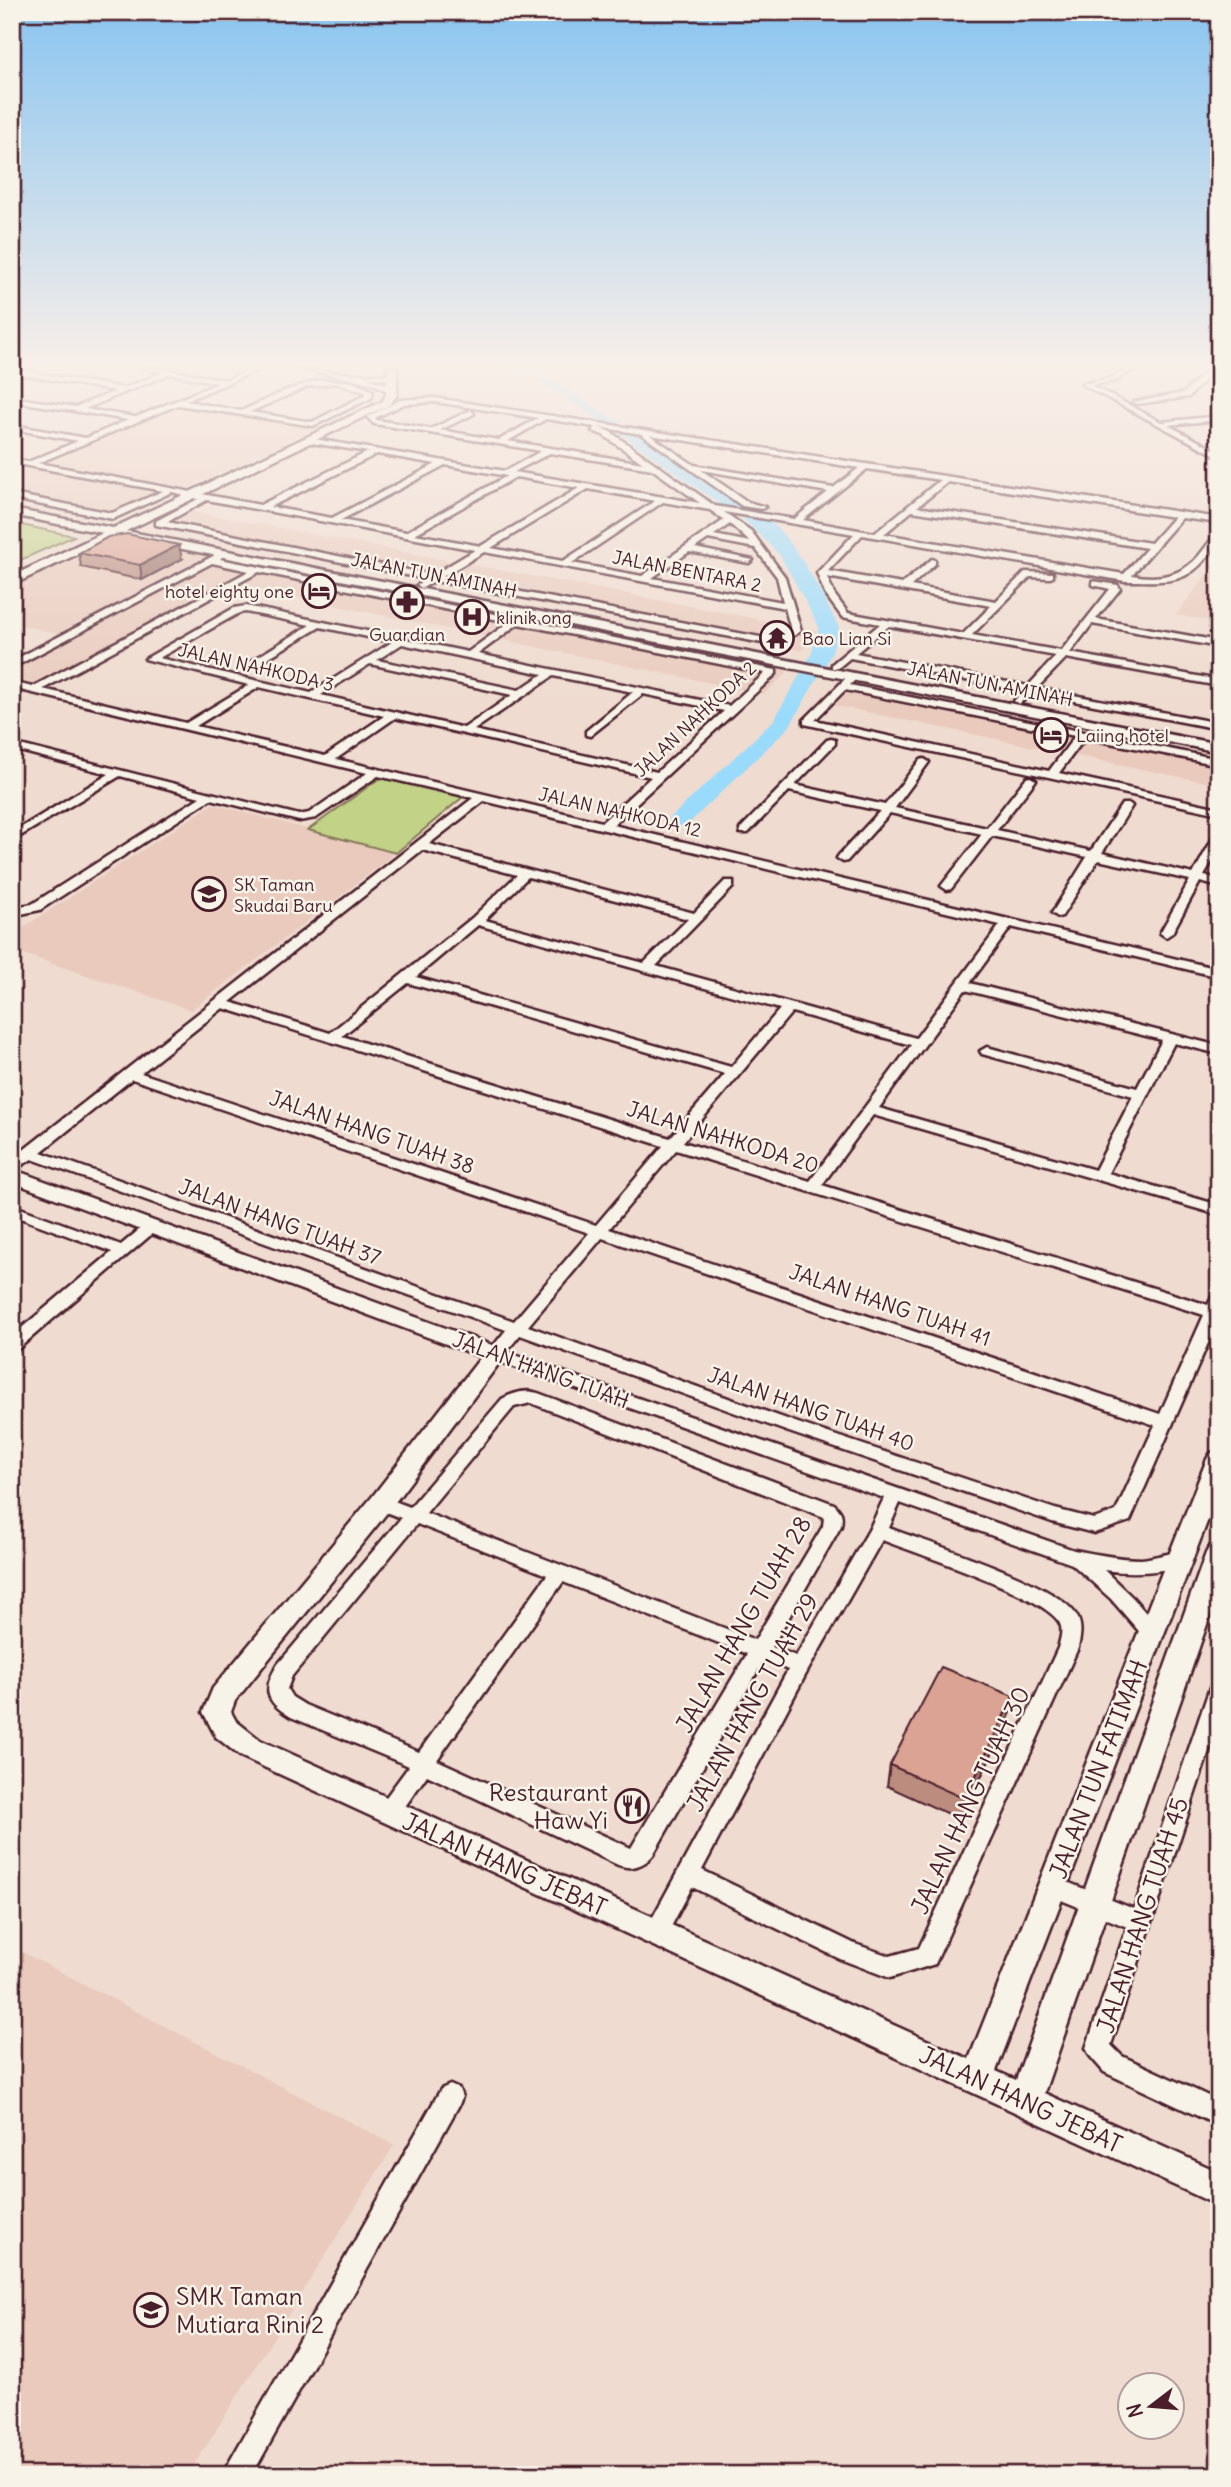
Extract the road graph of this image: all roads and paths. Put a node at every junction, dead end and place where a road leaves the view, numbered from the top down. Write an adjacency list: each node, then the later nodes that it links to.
1 (139, 484): 14 (street, JALAN BENTARA 2)
2 (221, 484): 17 (main road)
3 (309, 484): 20 (street)
4 (403, 484): 27 (street)
5 (493, 484): 33 (street)
6 (563, 484): 13 (street)
7 (679, 484): 19 (street)
8 (717, 484): 23 (street)
9 (794, 484): 15 (street)
10 (844, 484): 15 (street)
11 (940, 484): 21 (street)
12 (979, 484): 24 (street)
13 (584, 488): 18 (street); 42 (street)
14 (171, 490): 16 (street); 17 (street, JALAN BENTARA 2)
15 (835, 491): 23 (street)
16 (12, 496)
17 (198, 496): 20 (street, JALAN BENTARA 2); 26 (main road); 51 (street)
18 (662, 500): 19 (street); 48 (street)
19 (713, 507): 25 (street); 29 (street)
20 (261, 508): 27 (street, JALAN BENTARA 2)
21 (911, 508): 38 (street); 41 (street)
22 (12, 509): 30 (main road, JALAN TUN AMINAH); 31 (main road, JALAN TUN AMINAH)
23 (808, 514): 29 (street)
24 (1180, 515): 28 (street); 41 (street)
25 (731, 519): 37 (street); 40 (street)
26 (141, 520): 30 (main road); 32 (main road); 35 (main road)
27 (333, 521): 33 (street, JALAN BENTARA 2)
28 (1219, 521)
29 (796, 522): 34 (street)
30 (102, 524): 32 (main road, JALAN TUN AMINAH)
31 (83, 525): 32 (main road, JALAN TUN AMINAH); 39 (main road)
32 (121, 530): 35 (main road, JALAN TUN AMINAH); 39 (main road)
33 (407, 534): 42 (street, JALAN BENTARA 2)
34 (859, 534): 38 (street); 50 (street)
35 (150, 535): 39 (main road); 44 (main road, JALAN TUN AMINAH); 55 (main road, JALAN TUN AMINAH)
36 (1219, 535): 53 (street)
37 (708, 536): 40 (street); 43 (street)
38 (876, 536): 53 (street)
39 (96, 542): 54 (main road)
40 (758, 546): 58 (street)
41 (1152, 546): 53 (street)
42 (483, 549): 48 (street, JALAN BENTARA 2); 51 (street)
43 (688, 549): 46 (street); 52 (street)
44 (224, 553): 45 (street); 59 (main road, JALAN TUN AMINAH)
45 (210, 560): 49 (street, JALAN NAHKODA 2); 73 (street)
46 (749, 560)
47 (932, 562): 56 (street)
48 (565, 564): 52 (street, JALAN BENTARA 2)
49 (257, 570): 60 (street, JALAN NAHKODA 2); 79 (street)
50 (821, 573): 56 (street); 63 (street)
51 (434, 578): 55 (street); 67 (street)
52 (645, 578): 58 (street, JALAN BENTARA 2)
53 (1125, 578)
54 (12, 581)
55 (422, 585): 67 (main road, JALAN TUN AMINAH)
56 (903, 588): 57 (street)
57 (997, 604): 61 (street); 64 (street)
58 (790, 606): 67 (street)
59 (528, 613): 60 (street); 67 (main road, JALAN TUN AMINAH)
60 (516, 621): 68 (street); 85 (street, JALAN NAHKODA 2)
61 (1090, 621): 66 (street); 70 (street)
62 (318, 624): 65 (street, JALAN NAHKODA 3); 72 (street); 78 (street, JALAN NAHKODA 3)
63 (886, 624): 64 (street); 69 (street)
64 (965, 637): 70 (street)
65 (401, 641): 68 (street, JALAN NAHKODA 3); 71 (street)
66 (1219, 644)
67 (776, 653): 74 (main road, JALAN TUN AMINAH)
68 (470, 655): 75 (street, JALAN NAHKODA 3)
69 (849, 655): 74 (street); 80 (street)
70 (1063, 655): 77 (street); 80 (street)
71 (368, 662): 82 (street); 83 (street)
72 (254, 663)
73 (12, 665)
74 (833, 668): 76 (main road, JALAN TUN AMINAH); 84 (main road, JALAN TUN AMINAH)
75 (552, 672): 81 (street, JALAN NAHKODA 3); 82 (street)
76 (848, 682): 91 (street); 95 (main road, JALAN TUN AMINAH); 104 (street)
77 (1219, 683)
78 (255, 685): 83 (street, JALAN NAHKODA 3); 88 (street)
79 (20, 689): 88 (street, JALAN NAHKODA 12)
80 (1031, 690): 84 (street); 87 (street)
81 (641, 691): 85 (street, JALAN NAHKODA 3); 90 (street)
82 (521, 694): 89 (street)
83 (311, 697): 86 (street, JALAN NAHKODA 3)
84 (1019, 701): 92 (main road, JALAN TUN AMINAH)
85 (733, 710): 103 (street, JALAN NAHKODA 2)
86 (391, 716): 89 (street, JALAN NAHKODA 3); 98 (street)
87 (1219, 726)
88 (187, 727): 98 (street, JALAN NAHKODA 12)
89 (465, 732): 103 (street, JALAN NAHKODA 3)
90 (590, 733)
91 (1082, 735): 100 (street); 104 (street)
92 (1219, 738)
93 (831, 742): 106 (street)
94 (12, 746): 96 (street)
95 (1219, 748)
96 (29, 751): 97 (street); 102 (street)
97 (12, 760)
98 (327, 760): 101 (street, JALAN NAHKODA 12)
99 (924, 762): 110 (street)
100 (1219, 762)
101 (376, 772): 107 (street); 108 (street, JALAN NAHKODA 12)
102 (118, 773): 107 (street); 115 (street)
103 (660, 776): 112 (street, JALAN NAHKODA 2)
104 (1051, 776): 111 (street)
105 (1030, 780): 114 (street)
106 (787, 787): 110 (street); 113 (street)
107 (209, 796): 125 (street)
108 (482, 797): 112 (street, JALAN NAHKODA 12); 117 (street)
109 (1126, 806): 118 (street)
110 (888, 809): 114 (street); 119 (street)
111 (1219, 811)
112 (604, 826): 129 (street, JALAN NAHKODA 12)
113 (744, 831)
114 (990, 832): 118 (street); 124 (street)
115 (12, 838)
116 (1219, 838): 121 (street)
117 (421, 846): 120 (street); 135 (street)
118 (1093, 856): 121 (street); 126 (street)
119 (843, 859)
120 (526, 873): 127 (street); 128 (street)
121 (1198, 879): 123 (street); 130 (street)
122 (729, 884): 127 (street)
123 (1219, 884)
124 (947, 886)
125 (12, 908)
126 (1058, 913)
127 (696, 917): 131 (street)
128 (476, 921): 131 (street); 133 (street)
129 (1008, 923): 132 (street, JALAN NAHKODA 12); 134 (street)
130 (1166, 933)
131 (647, 968): 136 (street)
132 (1219, 973)
133 (406, 978): 138 (street); 142 (street)
134 (962, 985): 137 (street); 139 (street)
135 (221, 1003): 138 (street, JALAN NAHKODA 20); 143 (street)
136 (789, 1007): 139 (street); 142 (street)
137 (1170, 1037): 140 (street); 144 (street)
138 (332, 1038): 146 (street, JALAN NAHKODA 20)
139 (919, 1043): 145 (street)
140 (1219, 1049)
141 (987, 1051): 144 (street)
142 (734, 1072): 146 (street)
143 (131, 1073): 147 (street); 155 (street, JALAN HANG TUAH 38)
144 (1141, 1094): 150 (street)
145 (870, 1110): 150 (street); 151 (street)
146 (673, 1144): 151 (street, JALAN NAHKODA 20); 155 (street)
147 (30, 1153): 148 (street); 158 (street, JALAN HANG TUAH 37)
148 (12, 1167)
149 (12, 1175): 154 (main road, JALAN HANG TUAH)
150 (1099, 1176): 153 (street)
151 (814, 1186): 157 (street, JALAN NAHKODA 20)
152 (12, 1210): 156 (street)
153 (1219, 1210)
154 (152, 1227): 156 (street); 160 (main road, JALAN HANG TUAH)
155 (600, 1230): 158 (street); 161 (street, JALAN HANG TUAH 41)
156 (123, 1251): 159 (street)
157 (1216, 1305): 161 (street)
158 (516, 1329): 160 (street); 161 (street, JALAN HANG TUAH 40)
159 (12, 1345)
160 (495, 1354): 163 (street, JALAN HANG TUAH); 164 (main road, JALAN HANG JEBAT)
161 (1166, 1422)
162 (1219, 1459): 169 (main road, JALAN TUN FATIMAH)
163 (894, 1496): 166 (street, JALAN HANG TUAH 29); 168 (street, JALAN HANG TUAH)
164 (381, 1503): 165 (street); 176 (main road, JALAN HANG JEBAT)
165 (414, 1514): 170 (street); 172 (street, JALAN HANG TUAH 28); 175 (street, JALAN HANG TUAH 28)
166 (878, 1531): 173 (street, JALAN HANG TUAH 29); 177 (street, JALAN HANG TUAH 30)
167 (1219, 1553): 179 (main road, JALAN TUN FATIMAH)
168 (1072, 1557): 169 (street, JALAN HANG TUAH); 171 (street, JALAN HANG TUAH)
169 (1180, 1559): 171 (main road, JALAN TUN FATIMAH)
170 (560, 1572): 172 (street); 175 (street)
171 (1151, 1632): 178 (main road, JALAN TUN FATIMAH)
172 (758, 1649): 173 (street); 175 (street, JALAN HANG TUAH 28)
173 (800, 1666): 177 (street, JALAN HANG TUAH 29)
174 (1219, 1690): 180 (street, JALAN HANG TUAH 45)
175 (423, 1763): 176 (street)
176 (389, 1811): 181 (main road, JALAN HANG JEBAT)
177 (688, 1874): 181 (street, JALAN HANG TUAH 29)
178 (1052, 1886): 179 (street); 182 (main road, JALAN TUN FATIMAH)
179 (1094, 1904): 180 (street); 184 (main road, JALAN TUN FATIMAH)
180 (1139, 1922): 185 (street, JALAN HANG TUAH 45)
181 (656, 1933): 182 (main road, JALAN HANG JEBAT)
182 (977, 2079): 184 (main road, JALAN HANG JEBAT)
183 (450, 2097): 187 (street)
184 (1025, 2101): 186 (main road, JALAN HANG JEBAT)
185 (1219, 2114)
186 (1219, 2189)
187 (236, 2475)

